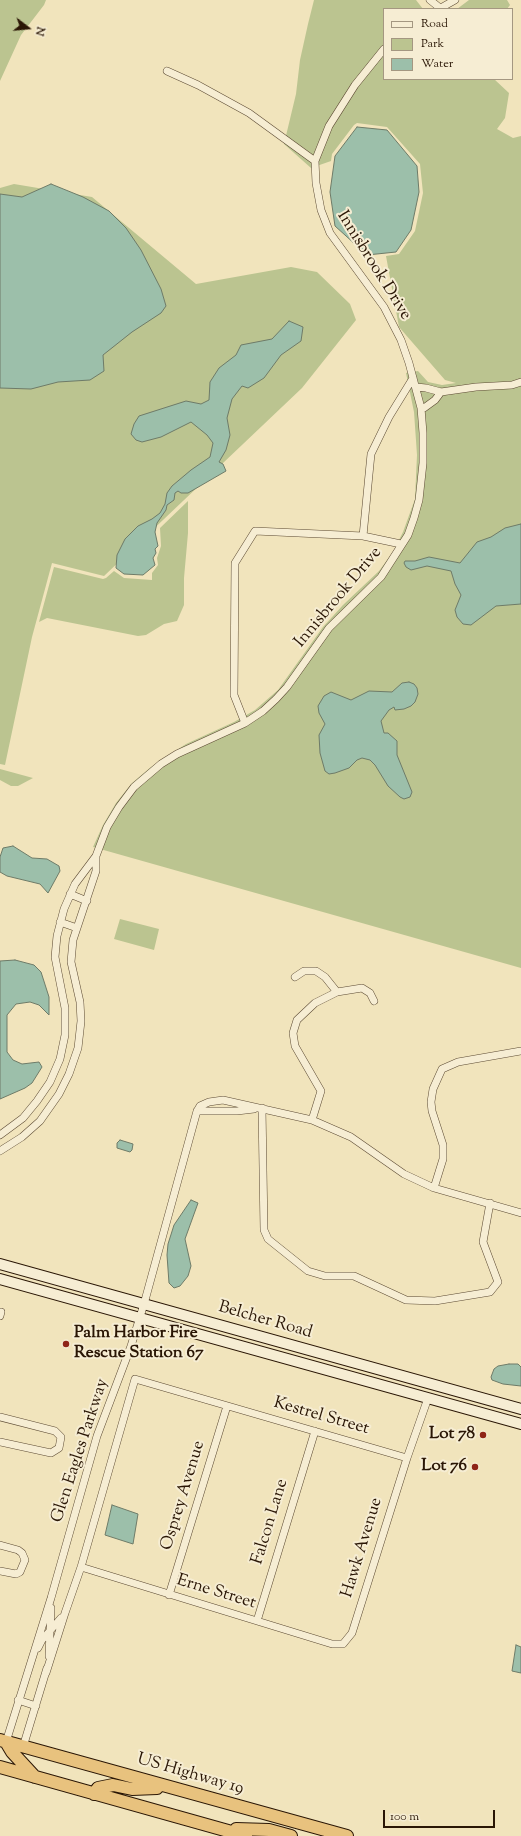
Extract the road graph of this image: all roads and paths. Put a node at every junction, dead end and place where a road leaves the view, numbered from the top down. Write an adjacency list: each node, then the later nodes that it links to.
1 (430, 0): 3 (street)
2 (455, 0): 4 (street)
3 (438, 8)
4 (441, 8)
5 (383, 50): 7 (street, Innisbrook Drive)
6 (167, 72): 7 (street)
7 (315, 161): 8 (street, Innisbrook Drive)
8 (413, 378): 10 (street, Innisbrook Drive); 13 (street)
9 (521, 382): 11 (street)
10 (416, 387): 11 (street); 12 (street, Innisbrook Drive)
11 (442, 392): 12 (street)
12 (421, 408): 14 (street, Innisbrook Drive)
13 (363, 536): 14 (street); 15 (street)
14 (401, 544): 15 (street, Innisbrook Drive)
15 (245, 722): 16 (street, Innisbrook Drive)
16 (96, 856): 17 (street, Innisbrook Drive); 18 (street, Innisbrook Drive)
17 (70, 894): 18 (street); 19 (street, Innisbrook Drive)
18 (87, 900): 20 (street, Innisbrook Drive)
19 (60, 922): 20 (street); 28 (street, Innisbrook Drive)
20 (77, 928): 29 (street, Innisbrook Drive)
21 (295, 977): 22 (street)
22 (337, 992): 23 (street); 27 (street)
23 (374, 1001)
24 (521, 1051): 30 (street)
25 (199, 1108): 26 (street); 26 (street); 35 (street, Glen Eagles Parkway)
26 (262, 1108): 27 (street); 31 (street)
27 (312, 1120): 30 (street)
28 (0, 1135)
29 (0, 1151)
30 (434, 1188): 31 (street)
31 (490, 1203): 32 (street)
32 (521, 1213)
33 (0, 1264): 35 (main road, Belcher Road)
34 (0, 1279): 36 (main road, Belcher Road)
35 (144, 1304): 36 (street, Glen Eagles Parkway); 39 (main road, Belcher Road)
36 (140, 1318): 37 (main road, Belcher Road); 49 (street, Glen Eagles Parkway)
37 (428, 1398): 41 (main road, Belcher Road); 44 (street, Hawk Avenue)
38 (227, 1406): 42 (street, Kestrel Street); 46 (street, Kestrel Street); 48 (street, Osprey Avenue)
39 (521, 1410)
40 (0, 1416): 43 (street)
41 (521, 1424)
42 (315, 1431): 44 (street, Kestrel Street); 51 (street, Falcon Lane)
43 (0, 1442)
44 (407, 1458): 53 (street, Hawk Avenue)
45 (0, 1545): 47 (street)
46 (82, 1567): 48 (street, Erne Street); 50 (street)
47 (0, 1571)
48 (169, 1595): 51 (street, Erne Street)
49 (51, 1598): 52 (street, Glen Eagles Parkway); 54 (street, Glen Eagles Parkway)
50 (64, 1613): 52 (street); 55 (street)
51 (257, 1621): 53 (street, Erne Street)
52 (50, 1631): 54 (street); 55 (street, Glen Eagles Parkway)
53 (343, 1644)
54 (30, 1665): 56 (street, Glen Eagles Parkway)
55 (46, 1673): 57 (street, Glen Eagles Parkway)
56 (18, 1700): 57 (street); 58 (street, Glen Eagles Parkway)
57 (36, 1706): 59 (street, Glen Eagles Parkway)
58 (4, 1747): 59 (highway, US Highway 19); 61 (highway)
59 (23, 1747): 62 (highway, US Highway 19)
60 (0, 1767): 61 (highway)
61 (35, 1777): 63 (highway)
62 (169, 1787): 63 (highway); 64 (highway, US Highway 19)
63 (94, 1794): 65 (highway)
64 (307, 1826): 67 (highway); 68 (highway, US Highway 19)
65 (216, 1828): 66 (highway); 67 (highway)
66 (246, 1836)
67 (292, 1836)
68 (347, 1836)

